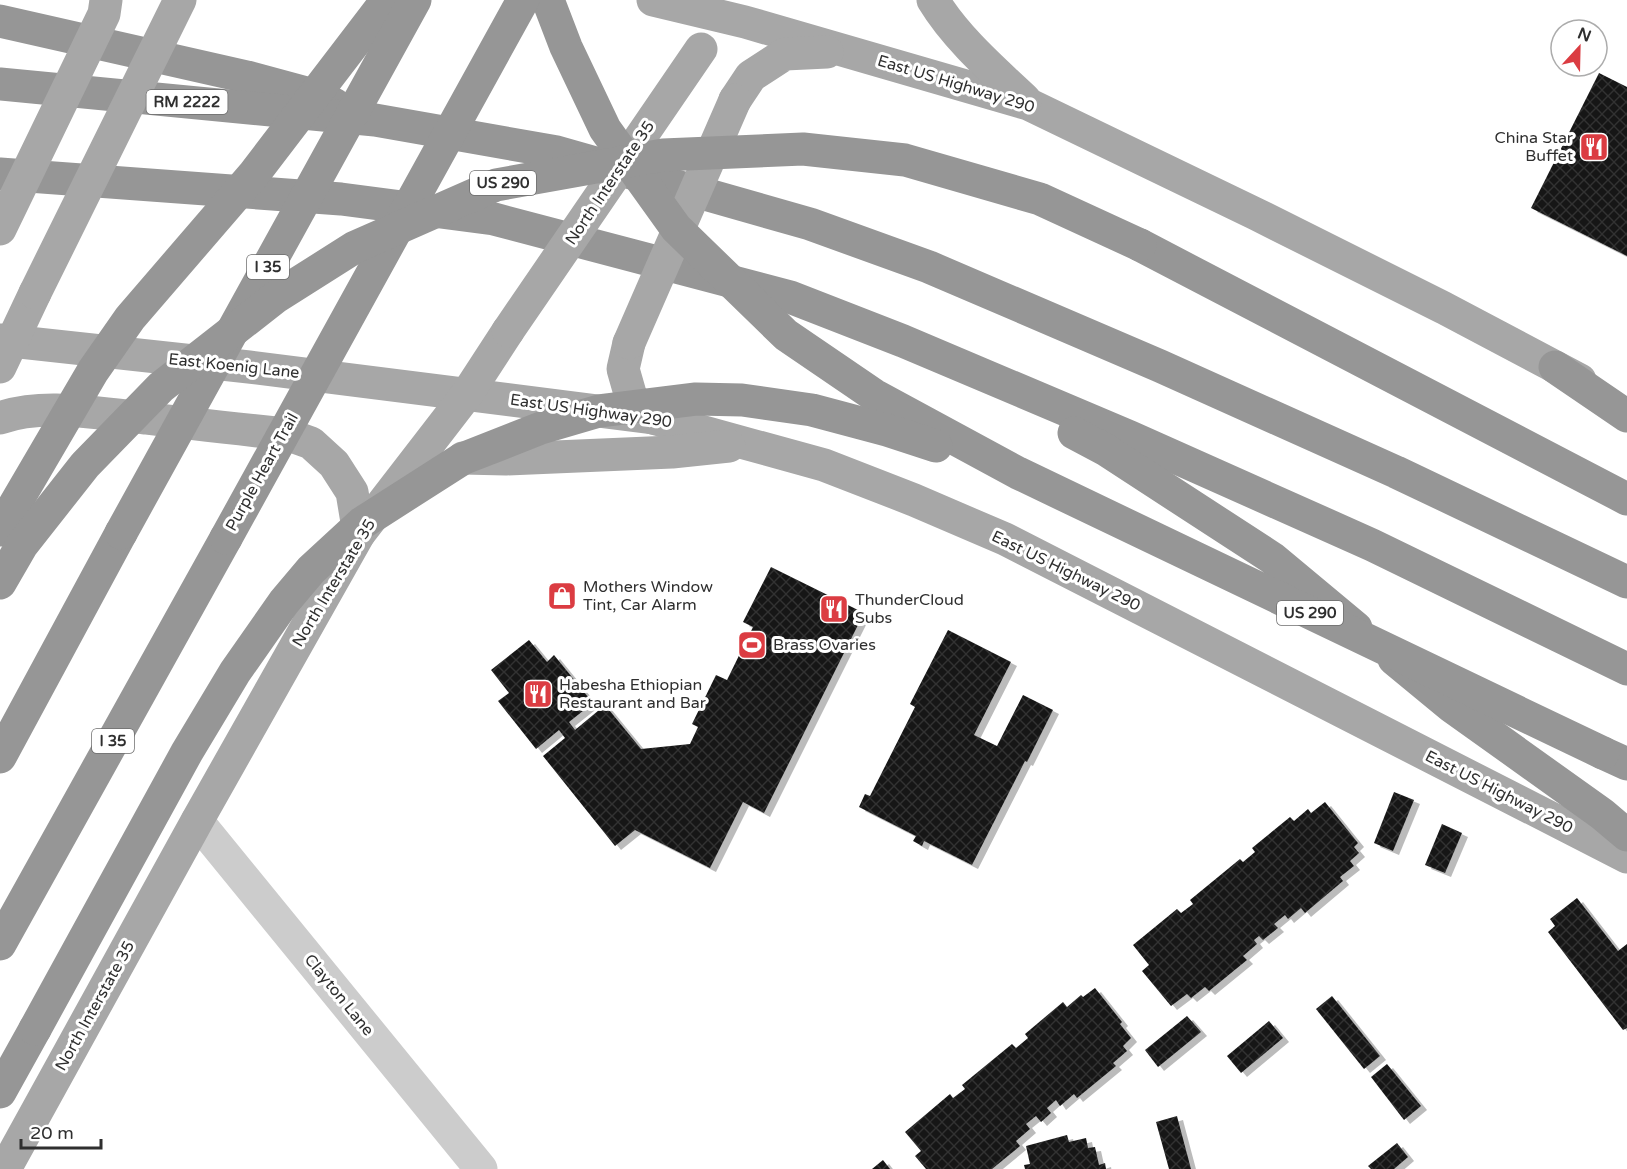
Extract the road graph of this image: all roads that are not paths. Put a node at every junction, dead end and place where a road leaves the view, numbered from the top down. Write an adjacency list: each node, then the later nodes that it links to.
1 (106, 0): 17 (main road, bridge)
2 (180, 0): 19 (main road, bridge)
3 (387, 0): 29 (highway, bridge)
4 (415, 0): 34 (highway, I 35, bridge)
5 (523, 0): 15 (highway, Purple Heart Trail / I 35, bridge)
6 (550, 0): 15 (highway, bridge); 27 (highway, bridge)
7 (653, 0): 9 (main road)
8 (933, 0): 13 (main road)
9 (730, 9): 11 (main road, East US Highway 290); 21 (main road, North Interstate 35, bridge)
10 (0, 21): 14 (highway)
11 (846, 51): 13 (main road, East US Highway 290); 24 (main road, bridge)
12 (0, 84): 14 (highway, RM 2222)
13 (1029, 104): 20 (main road, East US Highway 290)
14 (375, 120): 31 (highway)
15 (434, 163): 39 (highway, Purple Heart Trail / I 35, bridge)
16 (0, 174): 18 (highway)
17 (0, 229)
18 (903, 341): 33 (highway); 37 (highway)
19 (4, 350): 21 (main road, East Koenig Lane)
20 (1555, 368): 22 (main road, East US Highway 290); 23 (highway)
21 (467, 394): 24 (main road, East US Highway 290); 30 (main road, North Interstate 35)
22 (1627, 405)
23 (1627, 416)
24 (653, 417): 26 (main road, East US Highway 290)
25 (0, 418): 30 (main road)
26 (751, 444): 30 (main road); 38 (main road, East US Highway 290)
27 (1018, 473): 35 (highway, US 290, bridge); 40 (highway, US 290, bridge)
28 (1627, 499): 32 (highway, US 290, bridge)
29 (0, 530)
30 (360, 534): 36 (main road, North Interstate 35)
31 (1627, 582)
32 (0, 584)
33 (1627, 669)
34 (0, 757)
35 (1615, 759)
36 (197, 820): 41 (main road, North Interstate 35); 42 (street, Clayton Lane)
37 (1627, 835)
38 (1627, 857)
39 (0, 944)
40 (0, 1092)
41 (5, 1169)
42 (481, 1169)

